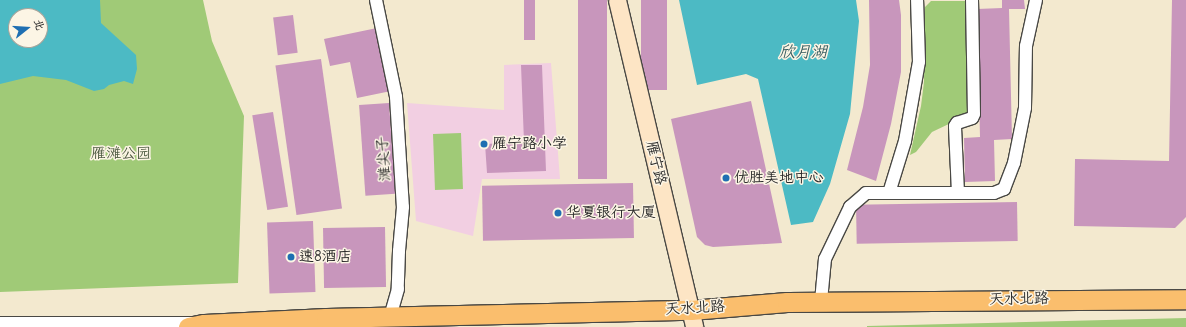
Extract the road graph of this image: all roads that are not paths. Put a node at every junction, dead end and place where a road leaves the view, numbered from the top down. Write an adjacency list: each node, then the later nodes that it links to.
1 (376, 0): 10 (street, 滩尖子)
2 (617, 0): 11 (main road, 雁宁路)
3 (917, 0): 6 (street)
4 (972, 0): 7 (street)
5 (1036, 0): 7 (street)
6 (889, 193): 7 (street); 9 (street)
7 (958, 193)
8 (1186, 299): 9 (main road, 天水北路)
9 (821, 301): 11 (main road, 天水北路)
10 (390, 317): 11 (main road, 天水北路); 13 (main road, 天水北路)
11 (693, 318)
12 (0, 324): 13 (street)
13 (196, 325)

